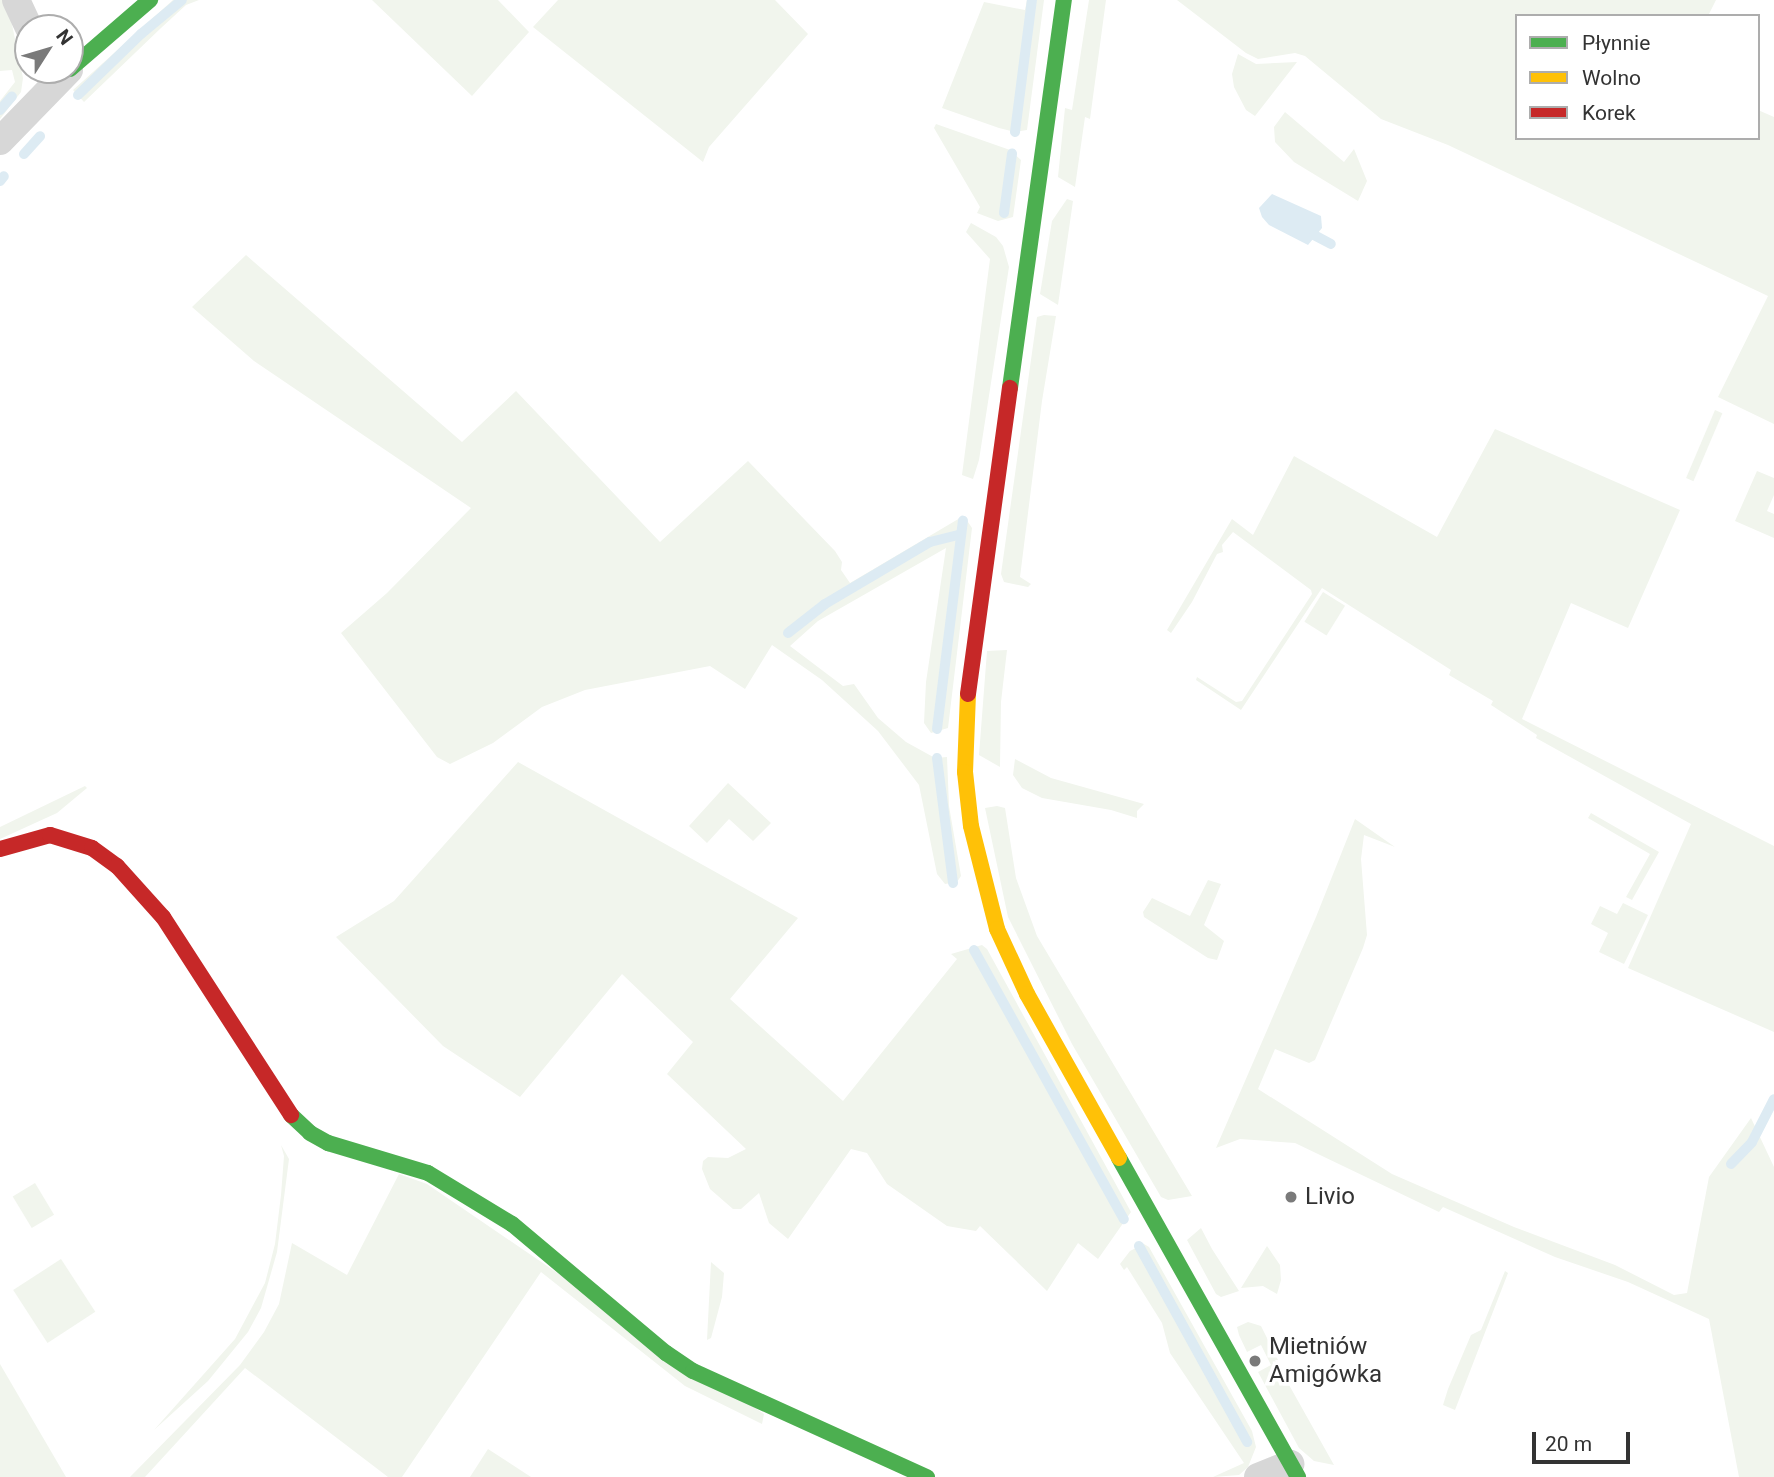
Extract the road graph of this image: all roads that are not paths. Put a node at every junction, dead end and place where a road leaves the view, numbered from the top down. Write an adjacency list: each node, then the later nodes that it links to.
1 (150, 0): 3 (street)
2 (1064, 0): 7 (street)
3 (84, 54)
4 (50, 84): 5 (street)
5 (0, 141)
6 (0, 849): 8 (street)
7 (1295, 1470): 9 (street)
8 (927, 1477)
9 (1258, 1477)

